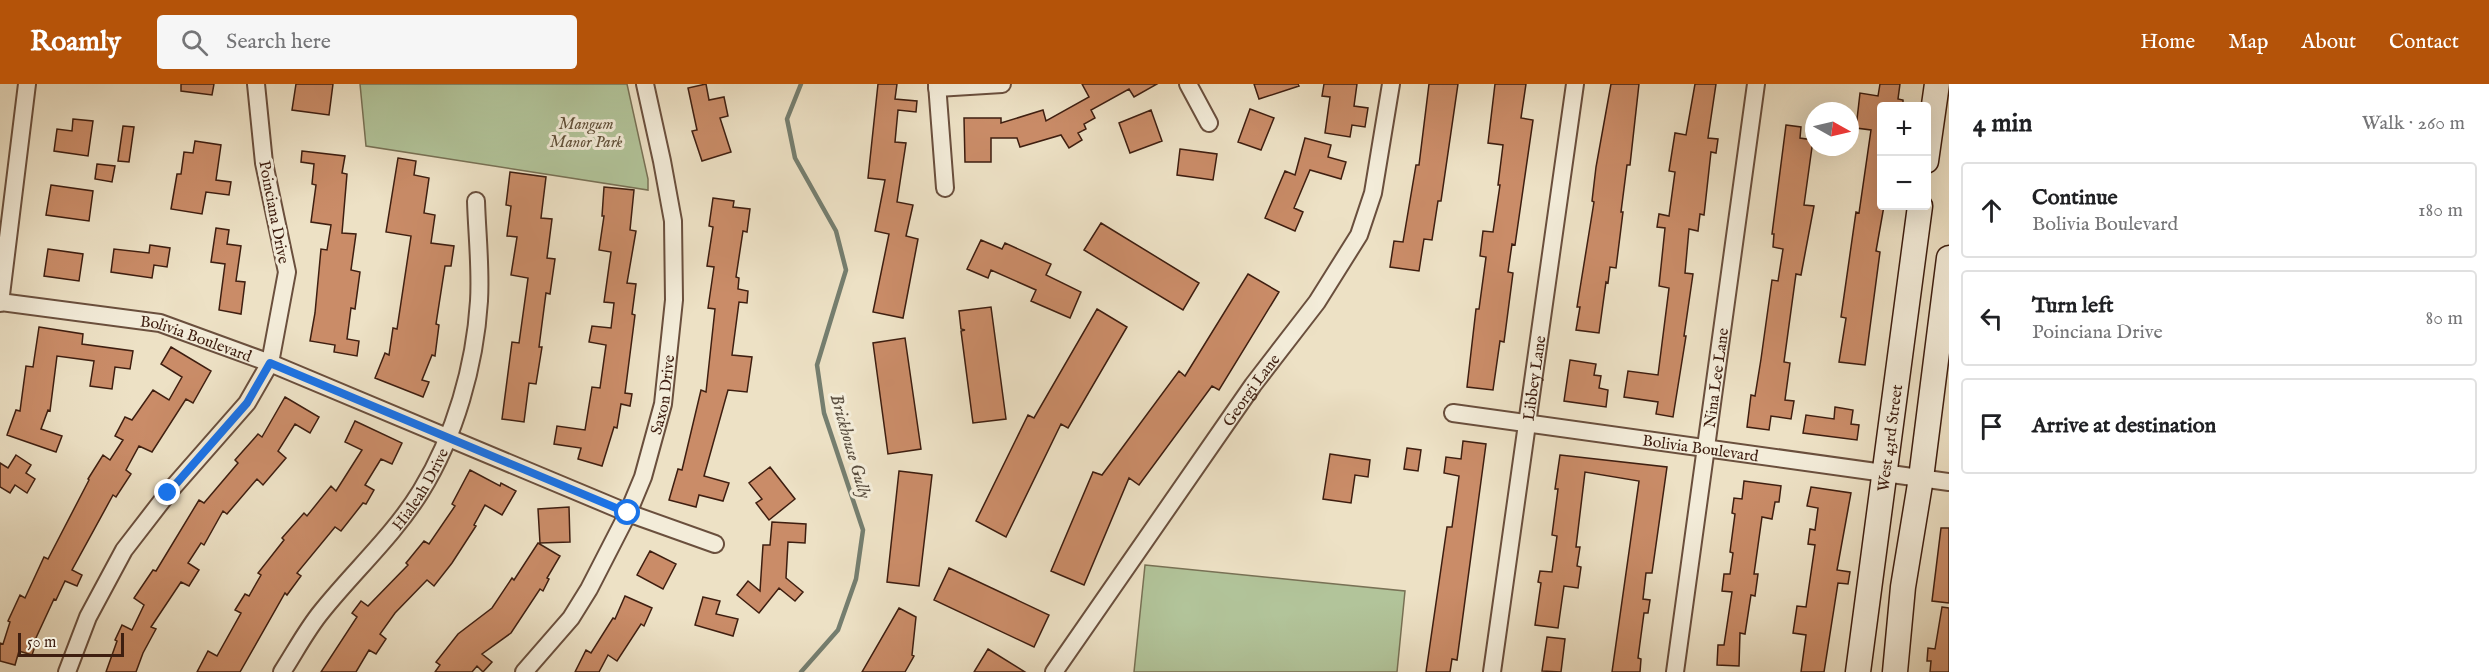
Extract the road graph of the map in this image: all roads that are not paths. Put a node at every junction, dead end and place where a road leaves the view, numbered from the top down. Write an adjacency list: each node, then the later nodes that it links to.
1 (27, 84): 18 (street)
2 (256, 84): 19 (street, Poinciana Drive)
3 (645, 84): 27 (street, Saxon Drive)
4 (1002, 84): 10 (street)
5 (1188, 84): 12 (street)
6 (1391, 84): 32 (street, Georgi Lane)
7 (1575, 84): 21 (street, Libbey Lane)
8 (1756, 84): 23 (street, Nina Lee Lane)
9 (1937, 84): 11 (main road)
10 (937, 86): 14 (street)
11 (1941, 112): 13 (main road)
12 (1209, 123)
13 (1928, 156)
14 (945, 188)
15 (476, 201): 22 (street, Hialeah Drive)
16 (1919, 210): 24 (main road, West 43rd Street)
17 (1949, 258): 25 (main road)
18 (0, 302): 19 (street, Bolivia Boulevard)
19 (270, 363): 22 (street, Bolivia Boulevard); 29 (street, Poinciana Drive)
20 (1453, 413): 21 (street, Bolivia Boulevard)
21 (1527, 423): 23 (street, Bolivia Boulevard); 33 (street, Libbey Lane)
22 (448, 436): 27 (street, Bolivia Boulevard); 30 (street, Hialeah Drive)
23 (1705, 449): 24 (street, Bolivia Boulevard); 34 (street, Nina Lee Lane)
24 (1884, 472): 25 (street, Bolivia Boulevard); 35 (main road, West 43rd Street)
25 (1921, 478): 26 (street, Bolivia Boulevard); 36 (main road)
26 (1949, 482)
27 (628, 513): 28 (street, Bolivia Boulevard); 31 (street, Saxon Drive)
28 (715, 544)
29 (67, 672)
30 (282, 672)
31 (524, 672)
32 (1054, 672)
33 (1492, 672)
34 (1675, 672)
35 (1858, 672)
36 (1895, 672)

